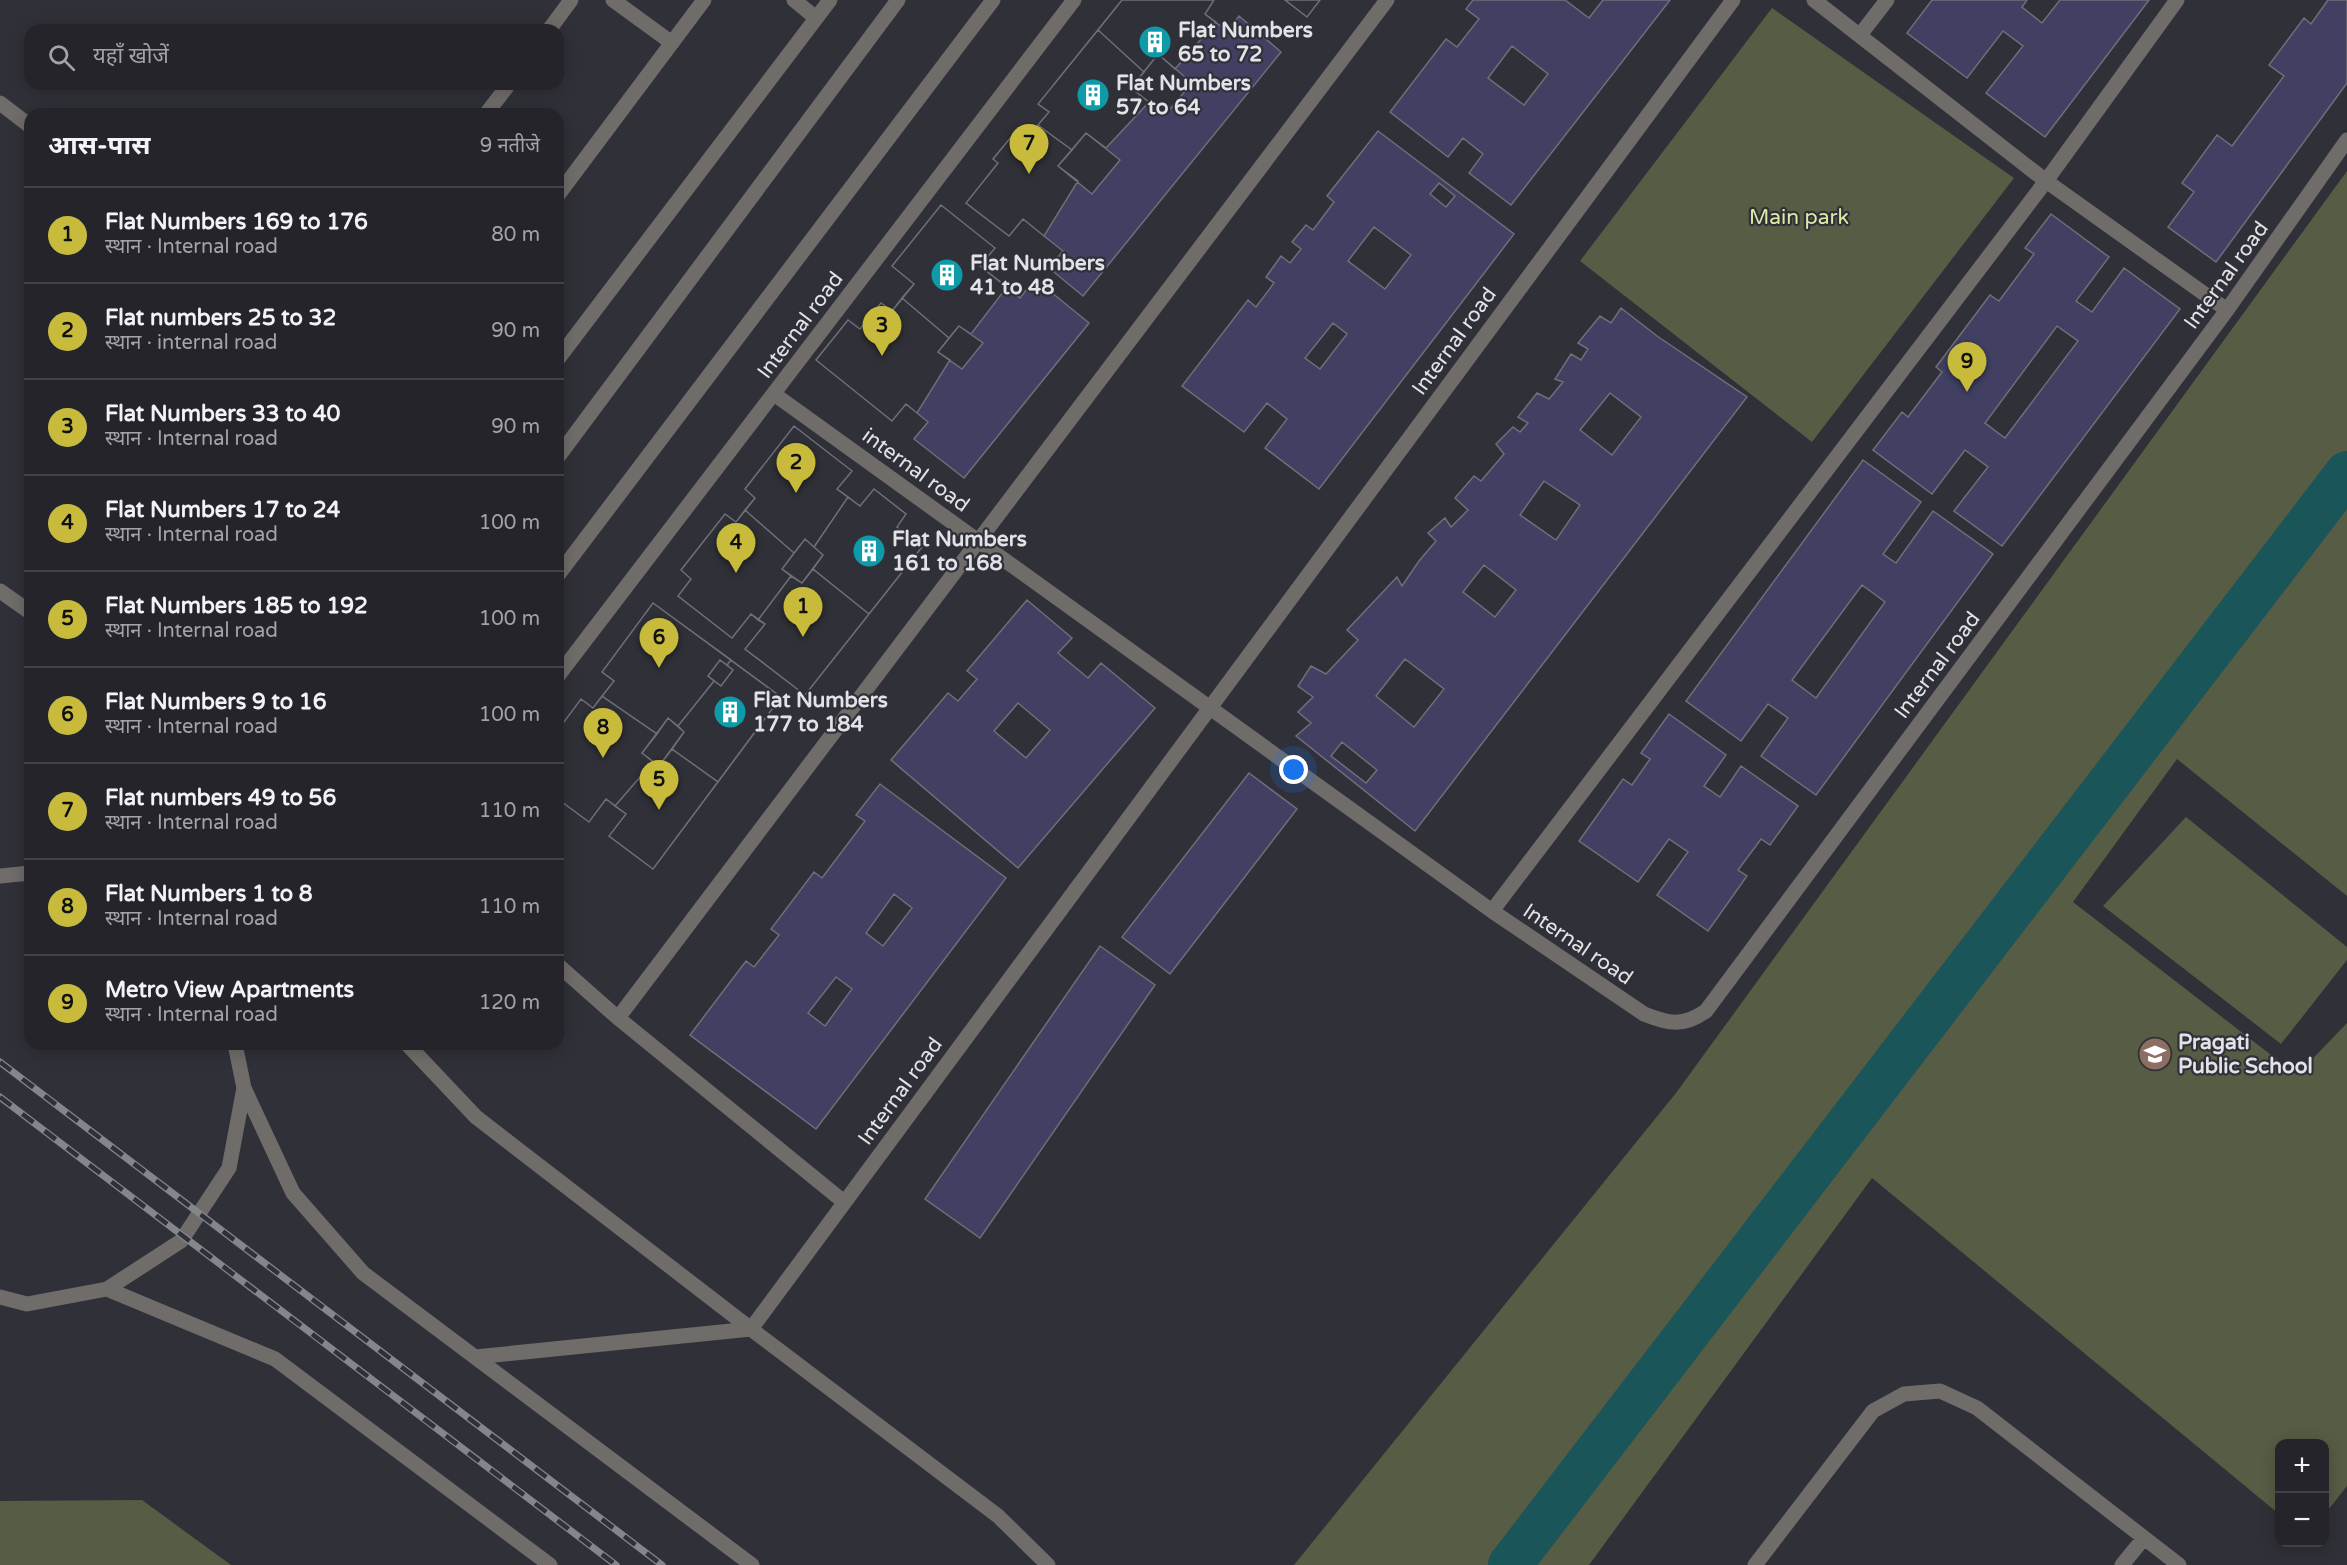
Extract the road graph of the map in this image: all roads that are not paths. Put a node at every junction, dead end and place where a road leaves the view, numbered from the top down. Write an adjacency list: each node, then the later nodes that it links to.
1 (571, 0): 15 (street)
2 (613, 0): 17 (street)
3 (704, 0): 17 (street)
4 (794, 0): 14 (street)
5 (830, 0): 14 (street)
6 (898, 0): 28 (street)
7 (993, 0): 30 (street)
8 (1074, 0): 27 (street, Internal road)
9 (1387, 0): 29 (street)
10 (1733, 0): 34 (street, Internal road)
11 (1814, 0): 16 (street)
12 (1887, 0): 16 (street)
13 (2177, 0): 23 (street, Internal road)
14 (816, 18): 26 (street)
15 (553, 24)
16 (1860, 35): 23 (street)
17 (672, 43): 24 (street)
18 (504, 90): 20 (street)
19 (0, 103): 21 (street)
20 (490, 108)
21 (24, 121)
22 (2347, 140): 25 (street, Internal road)
23 (2046, 181): 25 (street); 37 (street, Internal road)
24 (564, 187)
25 (2227, 310): 37 (street, Internal road)
26 (564, 350)
27 (774, 394): 29 (street, internal road); 33 (street, Internal road)
28 (564, 449)
29 (979, 541): 34 (street, internal road); 39 (street)
30 (564, 567)
31 (0, 591): 32 (street)
32 (24, 608)
33 (564, 668)
34 (1210, 707): 37 (street, Internal road); 43 (street, Internal road)
35 (24, 874): 36 (street)
36 (0, 876)
37 (1492, 910)
38 (564, 970): 39 (street)
39 (618, 1018): 43 (street)
40 (236, 1050): 42 (street)
41 (413, 1050): 48 (street)
42 (244, 1088): 44 (street); 49 (street)
43 (844, 1202): 48 (street, Internal road)
44 (107, 1289): 46 (street); 51 (street)
45 (0, 1297): 46 (street)
46 (27, 1304): 47 (street)
47 (0, 1309)
48 (751, 1329): 49 (street); 53 (street)
49 (475, 1357): 52 (street)
50 (2144, 1538): 54 (street); 55 (street); 56 (street)
51 (550, 1565)
52 (752, 1565)
53 (1048, 1565)
54 (1755, 1565)
55 (2122, 1565)
56 (2179, 1565)

